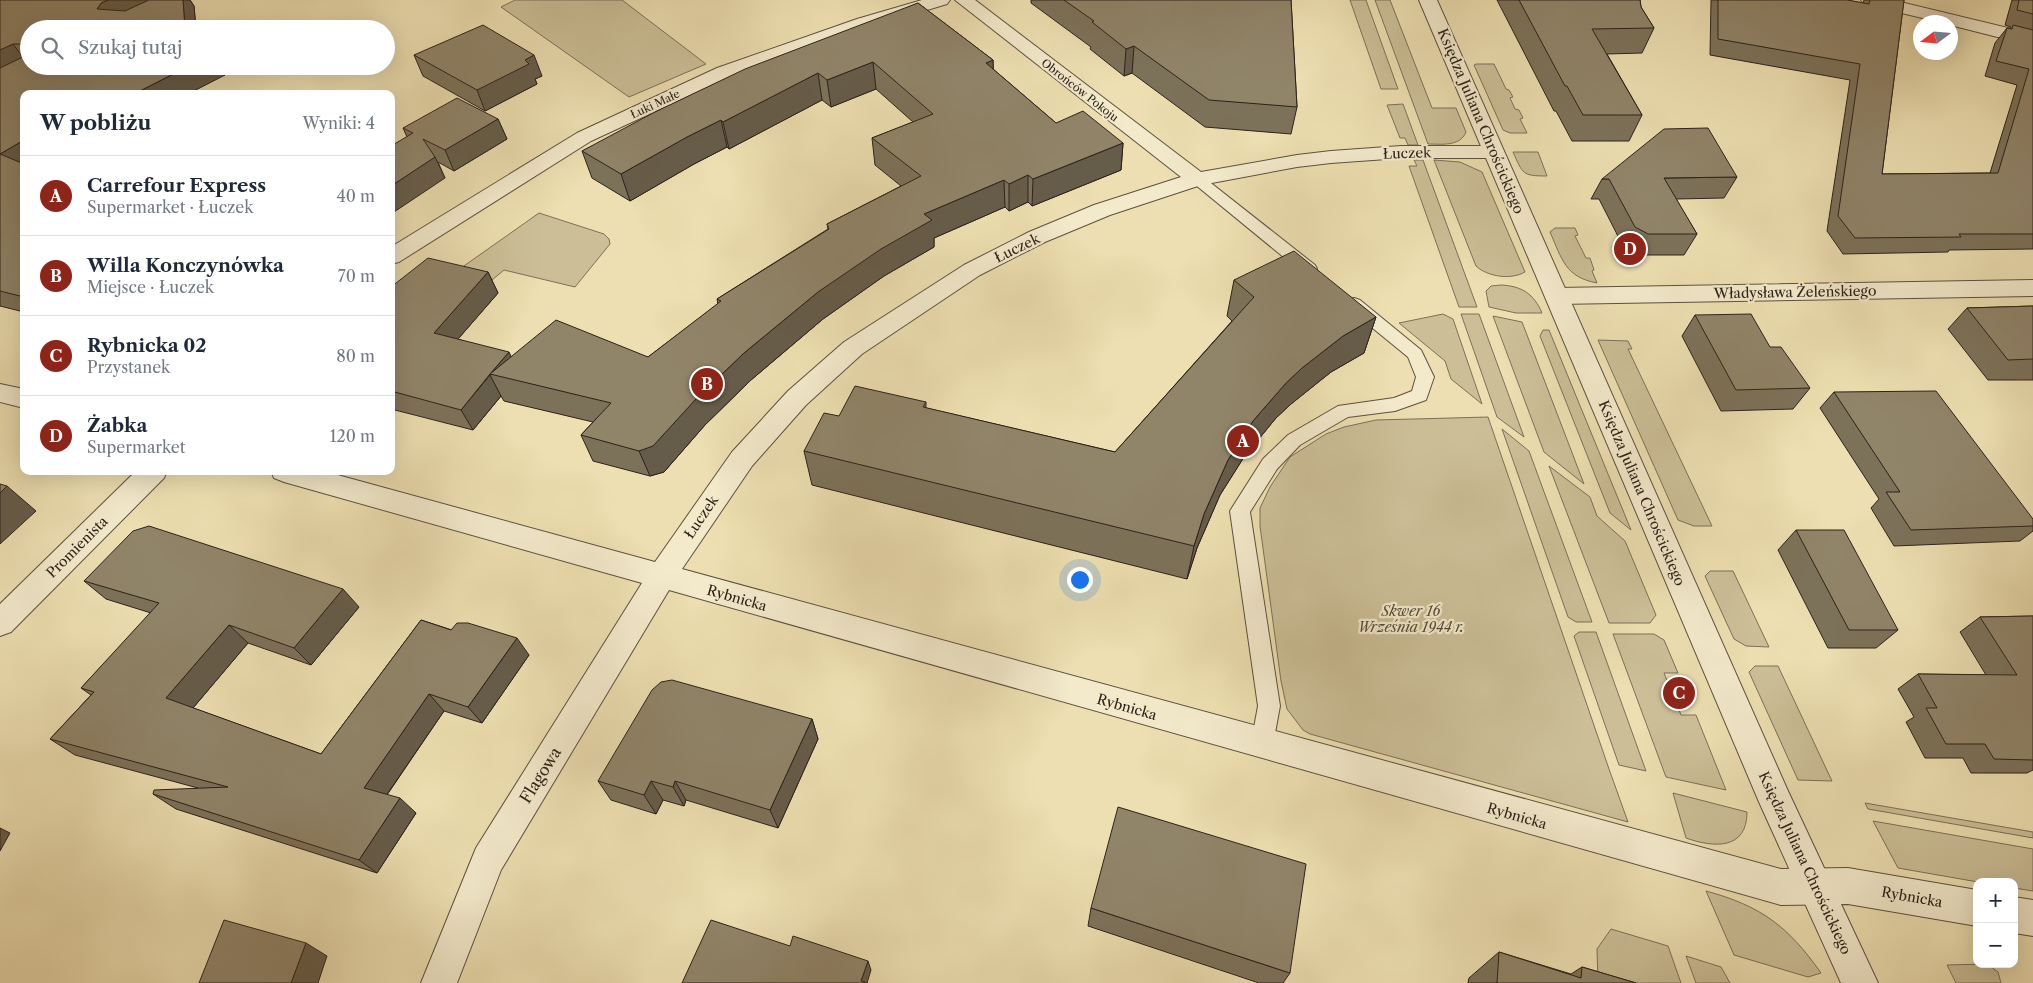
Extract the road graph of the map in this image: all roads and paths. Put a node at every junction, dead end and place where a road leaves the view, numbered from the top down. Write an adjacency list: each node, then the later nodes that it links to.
1 (941, 0): 8 (street, Łuki Małe)
2 (964, 0): 7 (street, Obrońców Pokoju)
3 (1428, 0): 6 (street, Księdza Juliana Chrościckiego)
4 (1870, 0): 5 (street)
5 (2033, 40)
6 (1494, 152): 7 (street, Łuczek); 12 (street, Księdza Juliana Chrościckiego)
7 (1197, 180): 9 (lane); 17 (street, Łuczek)
8 (395, 255)
9 (1318, 276)
10 (2033, 288): 12 (street, Władysława Żeleńskiego)
11 (1342, 294): 19 (lane)
12 (1556, 296): 20 (street, Księdza Juliana Chrościckiego)
13 (0, 393): 14 (street)
14 (20, 398)
15 (150, 475): 18 (street, Promienista)
16 (298, 475): 17 (street, Rybnicka)
17 (661, 577): 19 (street, Rybnicka); 24 (street, Flagowa)
18 (0, 623)
19 (1262, 744): 20 (street, Rybnicka)
20 (1816, 887): 21 (street, Rybnicka); 25 (street, Księdza Juliana Chrościckiego)
21 (1973, 907)
22 (2018, 916): 23 (street)
23 (2033, 918)
24 (439, 983)
25 (1860, 983)

